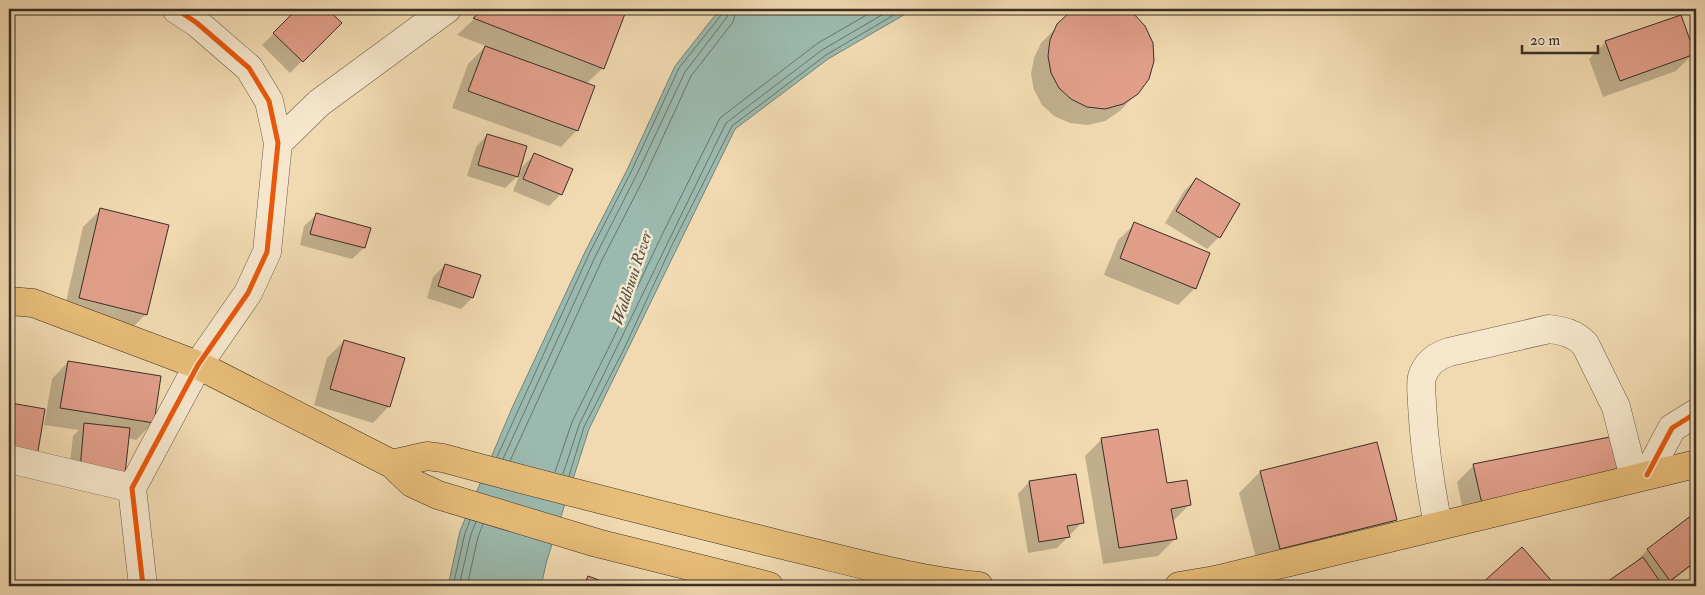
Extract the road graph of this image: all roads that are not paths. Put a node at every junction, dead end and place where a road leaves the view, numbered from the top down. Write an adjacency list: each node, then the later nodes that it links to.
1 (447, 9): 3 (street)
2 (189, 14): 3 (street)
3 (278, 143): 5 (street)
4 (9, 301): 5 (main road)
5 (198, 365): 8 (main road); 11 (street)
6 (1696, 413): 10 (street)
7 (9, 460): 11 (street)
8 (392, 464): 13 (main road); 16 (main road)
9 (1696, 464): 10 (main road)
10 (1640, 476): 12 (main road); 12 (street)
11 (132, 488): 15 (street)
12 (1438, 525): 14 (main road)
13 (945, 585): 17 (main road)
14 (1194, 585)
15 (143, 586)
16 (769, 586)
17 (979, 586)

